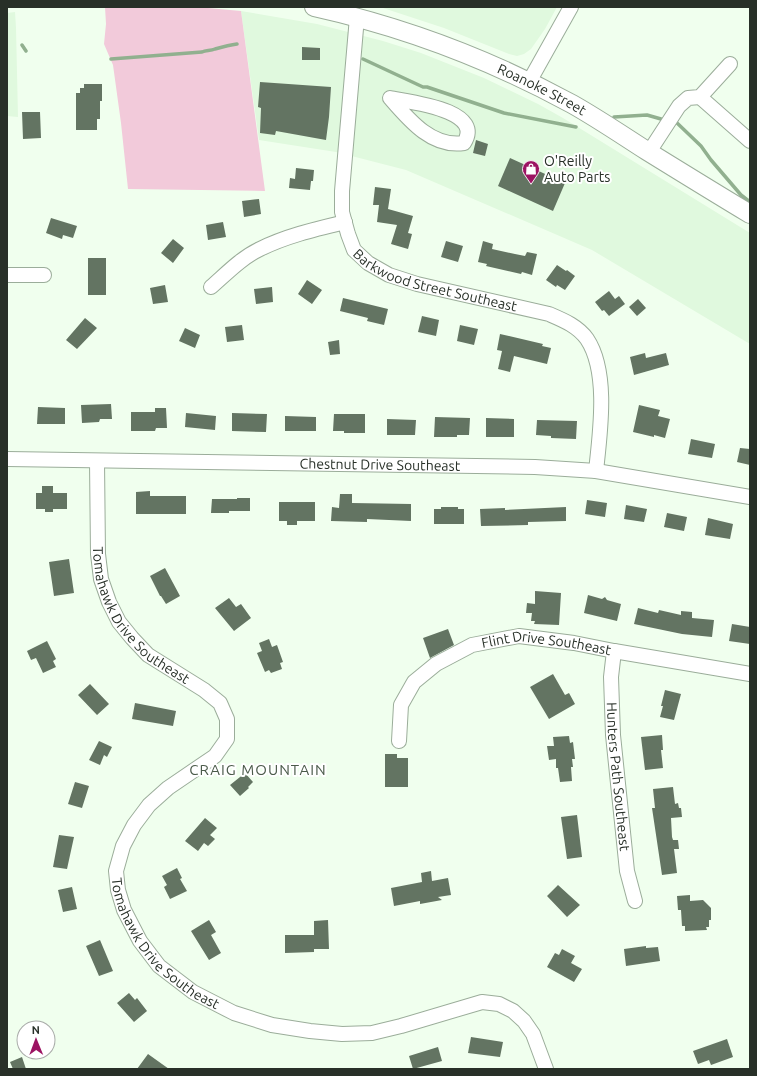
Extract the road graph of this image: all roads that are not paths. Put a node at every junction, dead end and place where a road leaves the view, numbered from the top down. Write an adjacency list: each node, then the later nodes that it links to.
1 (314, 7): 3 (main road, Roanoke Street)
2 (571, 7): 5 (street)
3 (357, 17): 5 (main road, Roanoke Street); 11 (street, Barkwood Street Southeast)
4 (730, 64): 6 (street)
5 (529, 82): 9 (main road, Roanoke Street)
6 (700, 97): 8 (street); 9 (street)
7 (390, 98): 7 (street)
8 (750, 141)
9 (649, 152): 10 (main road, Roanoke Street)
10 (750, 214)
11 (345, 222): 14 (street); 17 (street, Barkwood Street Southeast)
12 (7, 275): 13 (street)
13 (44, 275)
14 (212, 287)
15 (7, 459): 16 (street, Chestnut Drive Southeast)
16 (98, 461): 17 (street, Chestnut Drive Southeast); 23 (street, Tomahawk Drive Southeast)
17 (596, 471): 18 (street, Chestnut Drive Southeast)
18 (750, 497)
19 (614, 651): 20 (street, Flint Drive Southeast); 21 (street, Flint Drive Southeast); 22 (street, Hunters Path Southeast)
20 (750, 674)
21 (399, 741)
22 (635, 901)
23 (546, 1069)

